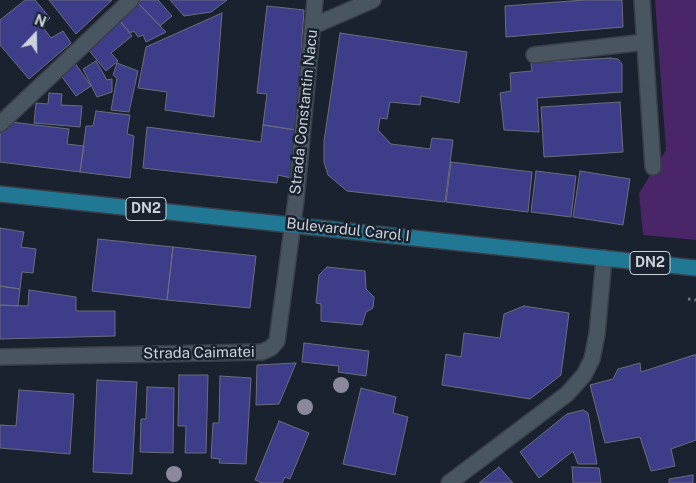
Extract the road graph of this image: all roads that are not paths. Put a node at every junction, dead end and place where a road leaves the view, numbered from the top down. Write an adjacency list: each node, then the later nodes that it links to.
1 (131, 0): 8 (street)
2 (315, 0): 5 (street, Strada Constantin Nacu)
3 (373, 0): 5 (street)
4 (642, 0): 6 (street)
5 (313, 26): 11 (street, Strada Constantin Nacu)
6 (645, 42): 7 (street); 9 (street)
7 (534, 55)
8 (0, 124)
9 (653, 166)
10 (0, 194): 11 (main road, Bulevardul Carol I / DN2)
11 (292, 224): 12 (main road, Bulevardul Carol I / DN2); 14 (street, Strada Caimatei)
12 (604, 258): 13 (main road, Bulevardul Carol I / DN2); 15 (street)
13 (696, 268)
14 (0, 356)
15 (449, 483)

